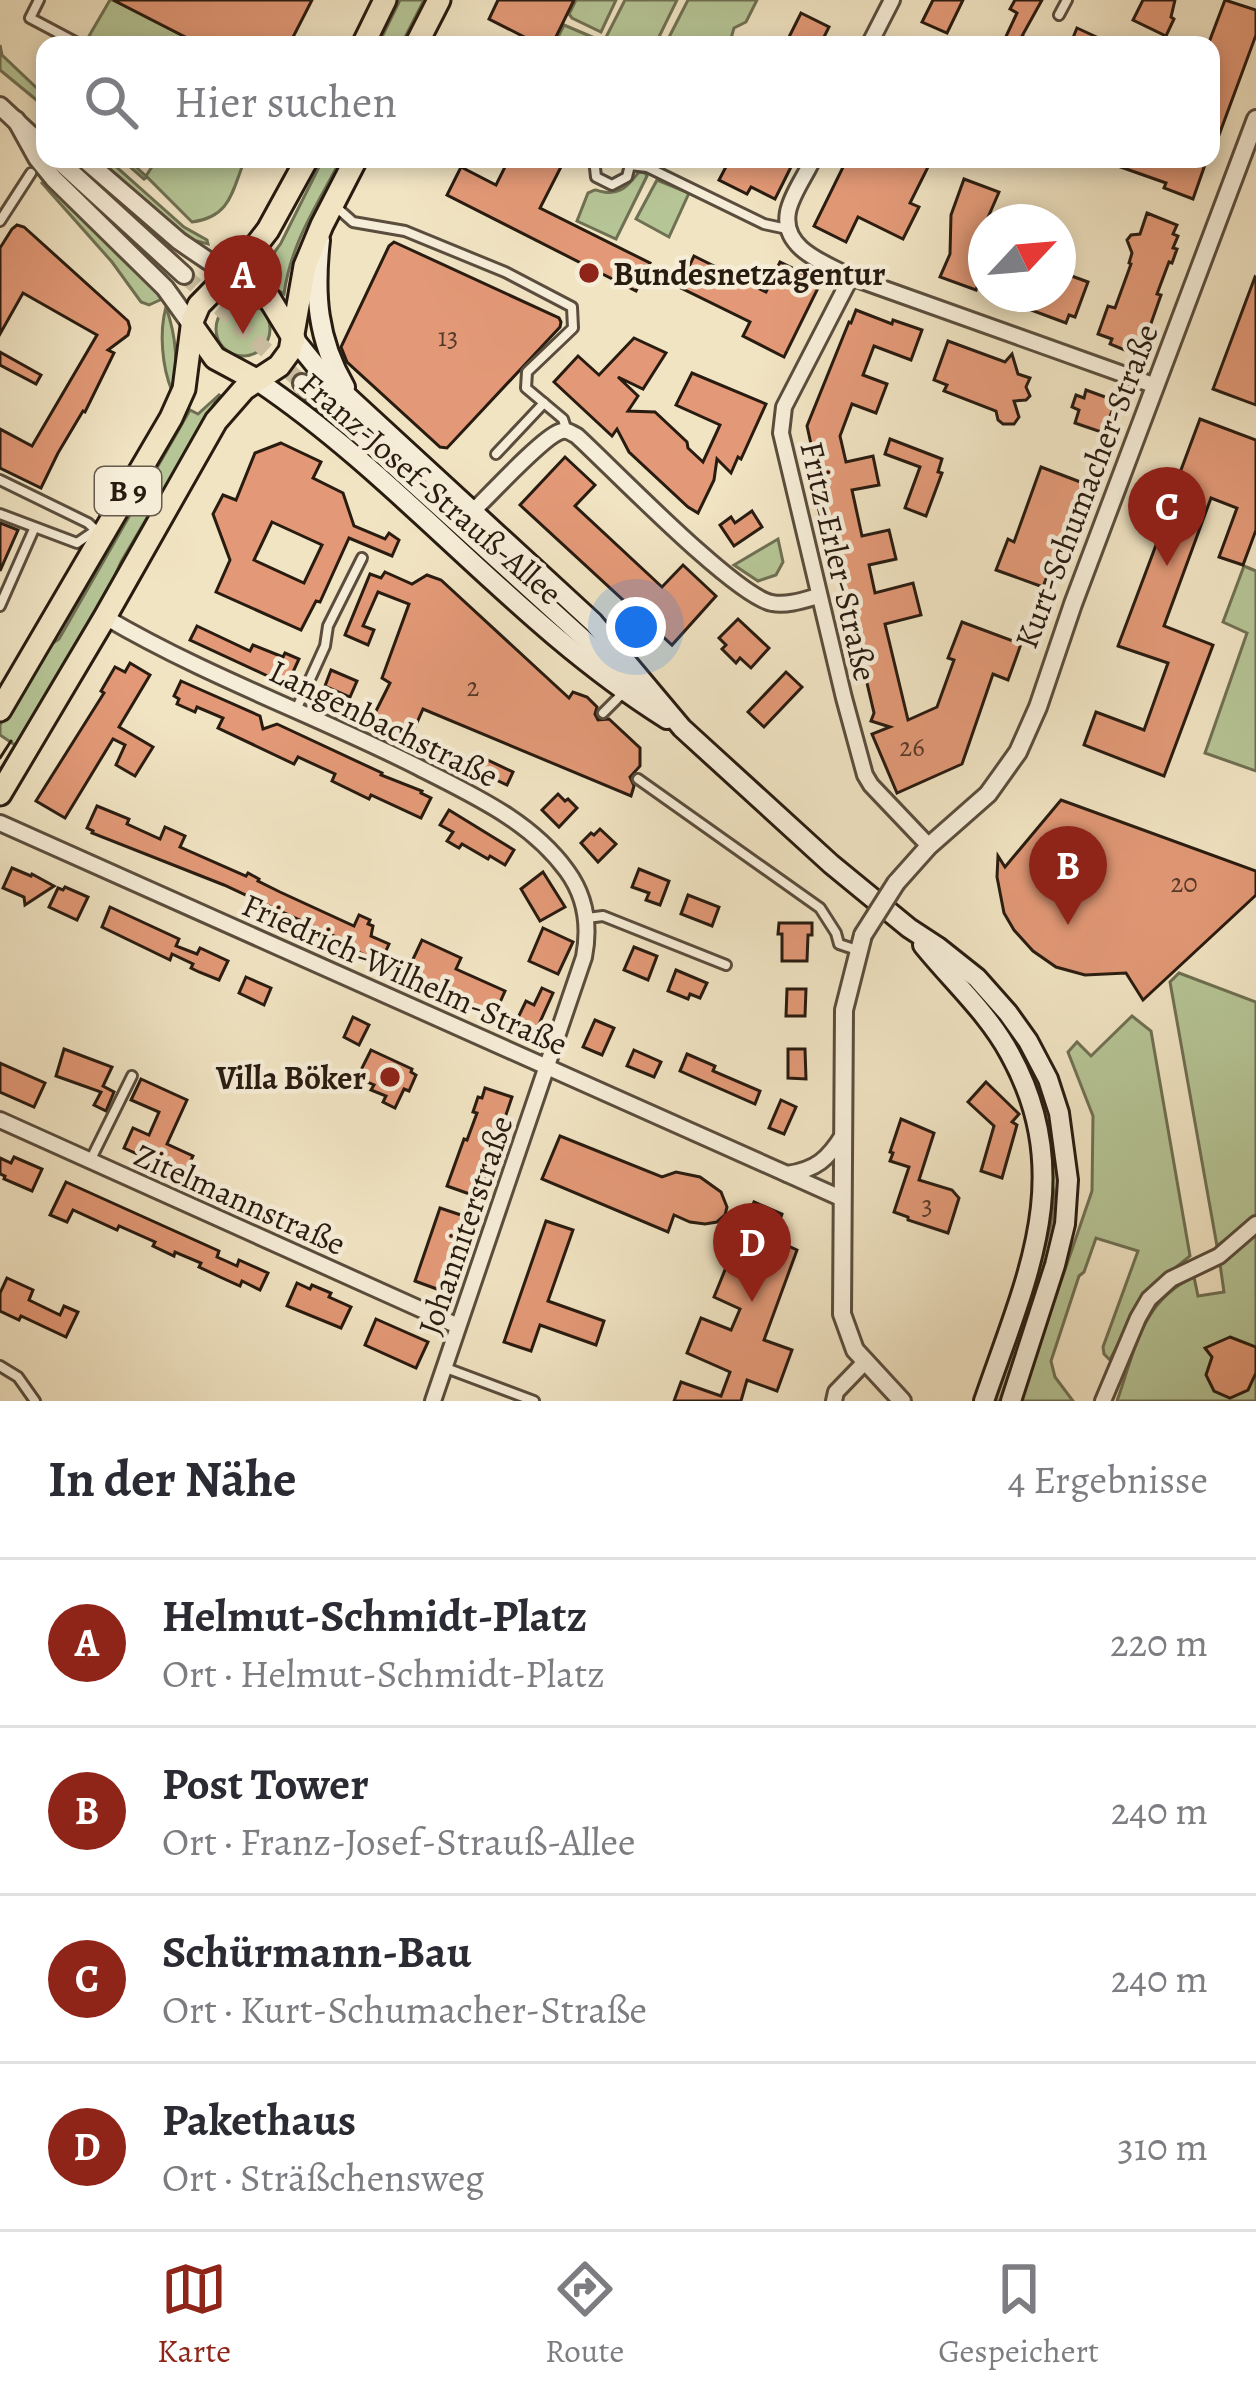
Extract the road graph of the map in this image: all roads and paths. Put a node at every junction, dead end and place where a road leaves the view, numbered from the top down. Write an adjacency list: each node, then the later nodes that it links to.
1 (39, 0): 7 (lane)
2 (385, 0): 8 (main road)
3 (439, 0): 9 (main road)
4 (892, 0): 10 (street)
5 (1067, 0): 6 (lane)
6 (1059, 15)
7 (63, 36)
8 (367, 36)
9 (421, 36)
10 (874, 36)
11 (0, 106): 13 (street)
12 (1256, 119): 38 (street, Kurt-Schumacher-Straße)
13 (16, 120): 14 (street); 15 (street); 16 (street)
14 (36, 128)
15 (36, 139)
16 (36, 155)
17 (46, 168): 34 (street)
18 (67, 168): 31 (street)
19 (95, 168): 32 (street)
20 (302, 168): 32 (main road, B 9)
21 (351, 168): 27 (main road)
22 (596, 168): 23 (lane)
23 (629, 168)
24 (649, 168): 30 (lane)
25 (809, 168): 30 (street)
26 (31, 172): 28 (lane)
27 (333, 204): 29 (main road); 40 (lane)
28 (0, 221)
29 (322, 225): 35 (main road); 39 (main road)
30 (789, 230): 33 (street)
31 (184, 275)
32 (229, 275): 34 (main road, B 9); 35 (main road)
33 (850, 278): 38 (street); 49 (street, Fritz-Erler-Straße)
34 (193, 327): 36 (main road); 47 (main road, B 9)
35 (293, 339): 36 (main road, B 9); 39 (main road, Franz-Josef-Strauß-Allee)
36 (256, 380): 51 (main road, B 9); 52 (main road, Franz-Josef-Strauß-Allee)
37 (302, 383): 56 (street, Franz-Josef-Strauß-Allee)
38 (1156, 386): 60 (street, Kurt-Schumacher-Straße)
39 (353, 401): 44 (main road, Franz-Josef-Strauß-Allee)
40 (544, 403): 41 (lane); 42 (lane)
41 (567, 431): 44 (street); 49 (street)
42 (496, 454)
43 (0, 480): 47 (lane)
44 (472, 512): 56 (main road, Franz-Josef-Strauß-Allee)
45 (0, 514): 46 (lane)
46 (34, 529): 47 (lane); 50 (lane)
47 (99, 533): 53 (main road, B 9)
48 (362, 558): 54 (lane)
49 (818, 596): 60 (street, Fritz-Erler-Straße)
50 (0, 606)
51 (105, 617): 54 (street, Langenbachstraße); 58 (main road, B 9)
52 (624, 692): 55 (lane); 56 (main road, Franz-Josef-Strauß-Allee)
53 (0, 710)
54 (296, 710): 61 (street, Langenbachstraße)
55 (603, 713)
56 (682, 728): 62 (main road, Franz-Josef-Strauß-Allee)
57 (638, 779): 63 (lane)
58 (0, 794)
59 (0, 823): 65 (street, Friedrich-Wilhelm-Straße)
60 (929, 846): 63 (street, Kurt-Schumacher-Straße, bridge)
61 (586, 918): 64 (lane); 65 (street)
62 (909, 928): 78 (main road, Franz-Josef-Strauß-Allee); 86 (main road, Franz-Josef-Strauß-Allee)
63 (861, 943): 68 (street, Kurt-Schumacher-Straße)
64 (726, 965)
65 (546, 1067): 70 (street, Friedrich-Wilhelm-Straße); 73 (street, Johanniterstraße)
66 (132, 1076): 69 (lane)
67 (0, 1120): 69 (street, Zitelmannstraße)
68 (843, 1135): 70 (street); 71 (street, Kurt-Schumacher-Straße)
69 (90, 1161): 73 (street, Zitelmannstraße)
70 (787, 1174): 71 (street, Friedrich-Wilhelm-Straße)
71 (843, 1199): 74 (street, Kurt-Schumacher-Straße)
72 (1256, 1224): 87 (street)
73 (458, 1327): 76 (street, Johanniterstraße)
74 (864, 1363): 77 (street); 82 (street)
75 (0, 1366): 79 (lane)
76 (445, 1368): 80 (street, Johanniterstraße); 81 (lane)
77 (882, 1381): 83 (street); 84 (street)
78 (987, 1394): 85 (street)
79 (35, 1401)
80 (433, 1401)
81 (534, 1401)
82 (834, 1401)
83 (902, 1401)
84 (916, 1401)
85 (972, 1401)
86 (1011, 1401)
87 (1103, 1401)

